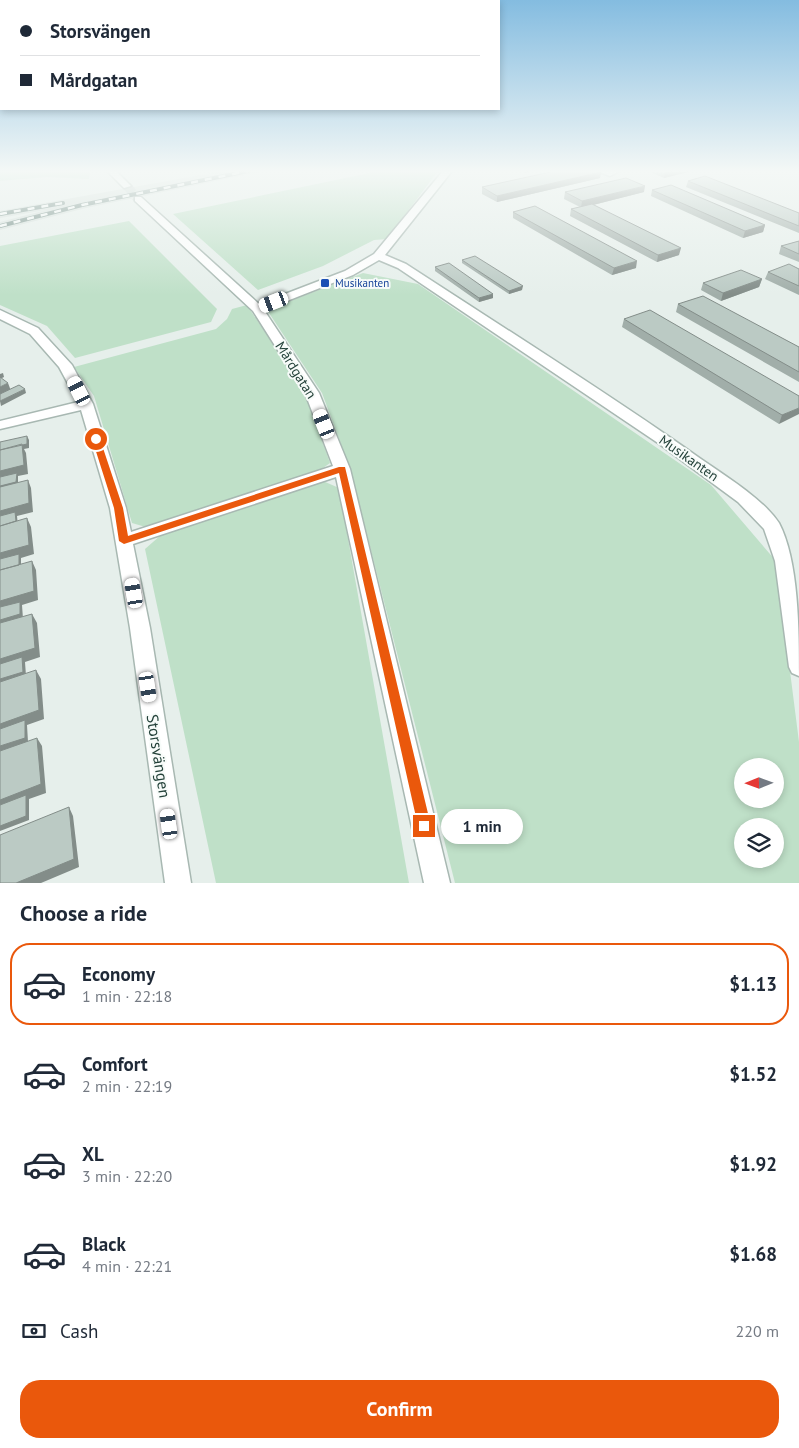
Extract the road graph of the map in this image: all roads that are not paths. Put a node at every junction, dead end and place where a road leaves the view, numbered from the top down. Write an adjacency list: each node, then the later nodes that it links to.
1 (154, 212): 4 (street, Mårdgatan)
2 (415, 212): 3 (street)
3 (378, 256): 4 (street); 10 (street, Musikanten)
4 (257, 309): 8 (street, Mårdgatan)
5 (0, 314): 6 (street, Storsvängen)
6 (86, 404): 7 (street); 9 (street, Storsvängen)
7 (0, 425)
8 (342, 469): 9 (street); 12 (street, Mårdgatan)
9 (124, 541): 11 (street, Storsvängen)
10 (799, 667)
11 (178, 883)
12 (437, 883)

